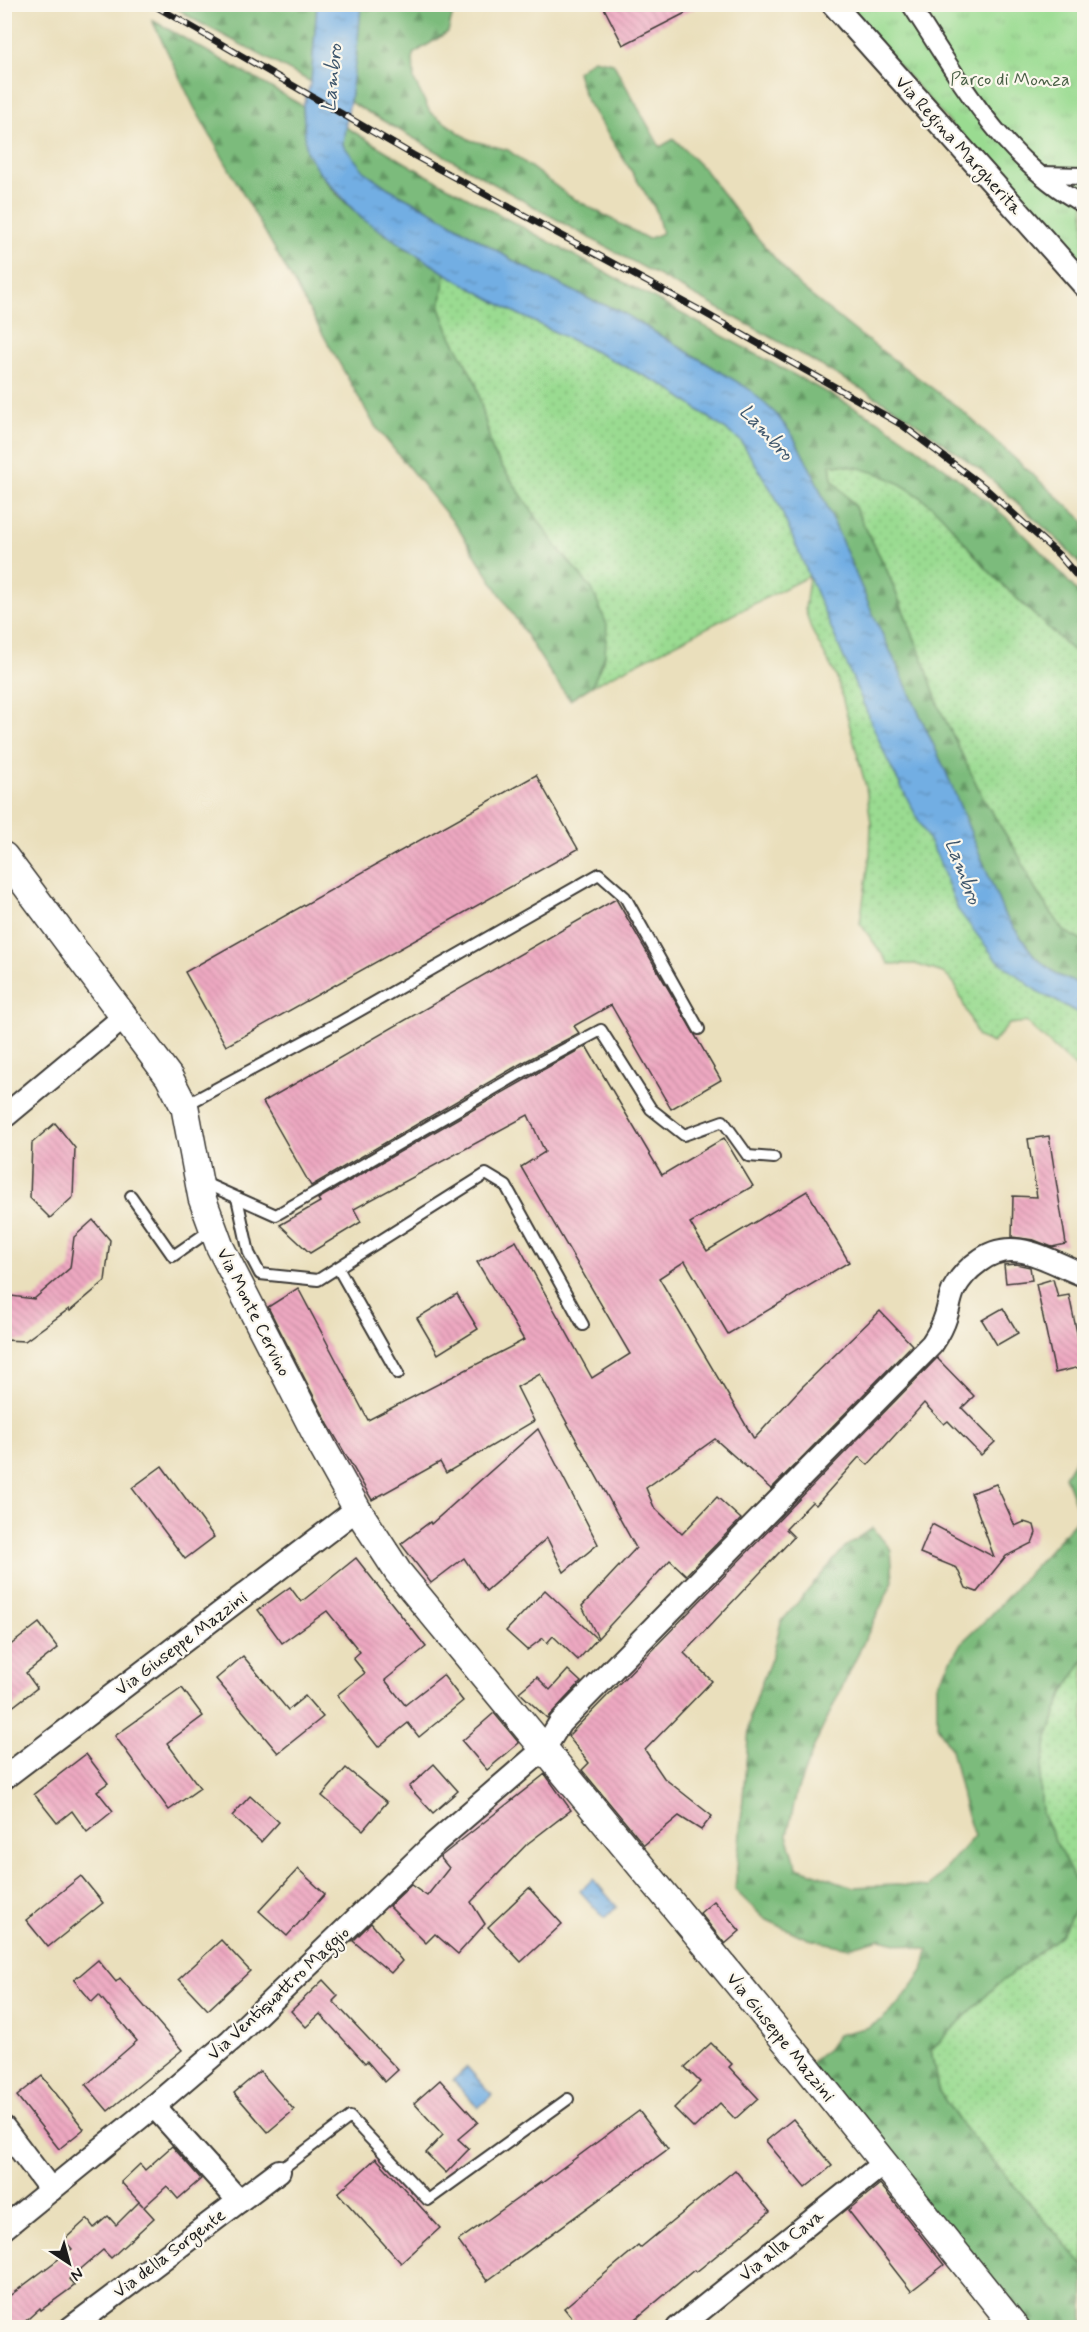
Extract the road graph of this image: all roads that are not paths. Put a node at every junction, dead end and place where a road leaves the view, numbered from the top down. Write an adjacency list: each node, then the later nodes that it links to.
1 (833, 4): 6 (street, Via Regina Margherita)
2 (910, 4): 3 (street)
3 (1041, 176): 4 (street); 5 (street)
4 (1084, 176)
5 (1084, 205)
6 (1084, 285)
7 (4, 856): 8 (street, Via Monte Cervino)
8 (124, 1017): 10 (street, Via Monte Cervino); 11 (street)
9 (699, 1029): 10 (lane)
10 (184, 1107): 13 (street, Via Monte Cervino)
11 (4, 1117)
12 (774, 1158): 15 (lane)
13 (199, 1180): 15 (lane); 16 (street, Via Monte Cervino)
14 (132, 1196): 16 (lane)
15 (237, 1198): 17 (lane)
16 (213, 1229): 21 (street, Via Monte Cervino)
17 (338, 1268): 19 (lane); 20 (lane)
18 (1084, 1275): 22 (street, Via Ventiquattro Maggio)
19 (583, 1325)
20 (398, 1374)
21 (357, 1509): 22 (street, Via Monte Cervino); 23 (street, Via Giuseppe Mazzini)
22 (544, 1749): 25 (street, Via Ventiquattro Maggio); 27 (street, Via Giuseppe Mazzini)
23 (4, 1778)
24 (568, 2099): 28 (lane)
25 (154, 2106): 29 (street, Via Ventiquattro Maggio); 30 (street, Via della Sorgente)
26 (4, 2128): 29 (street)
27 (884, 2163): 33 (street, Via alla Cava); 34 (street, Via Giuseppe Mazzini)
28 (279, 2170): 30 (street, Via della Sorgente)
29 (51, 2190): 31 (street, Via Ventiquattro Maggio)
30 (239, 2201): 32 (street, Via della Sorgente)
31 (4, 2228)
32 (71, 2328)
33 (678, 2328)
34 (1016, 2328)

